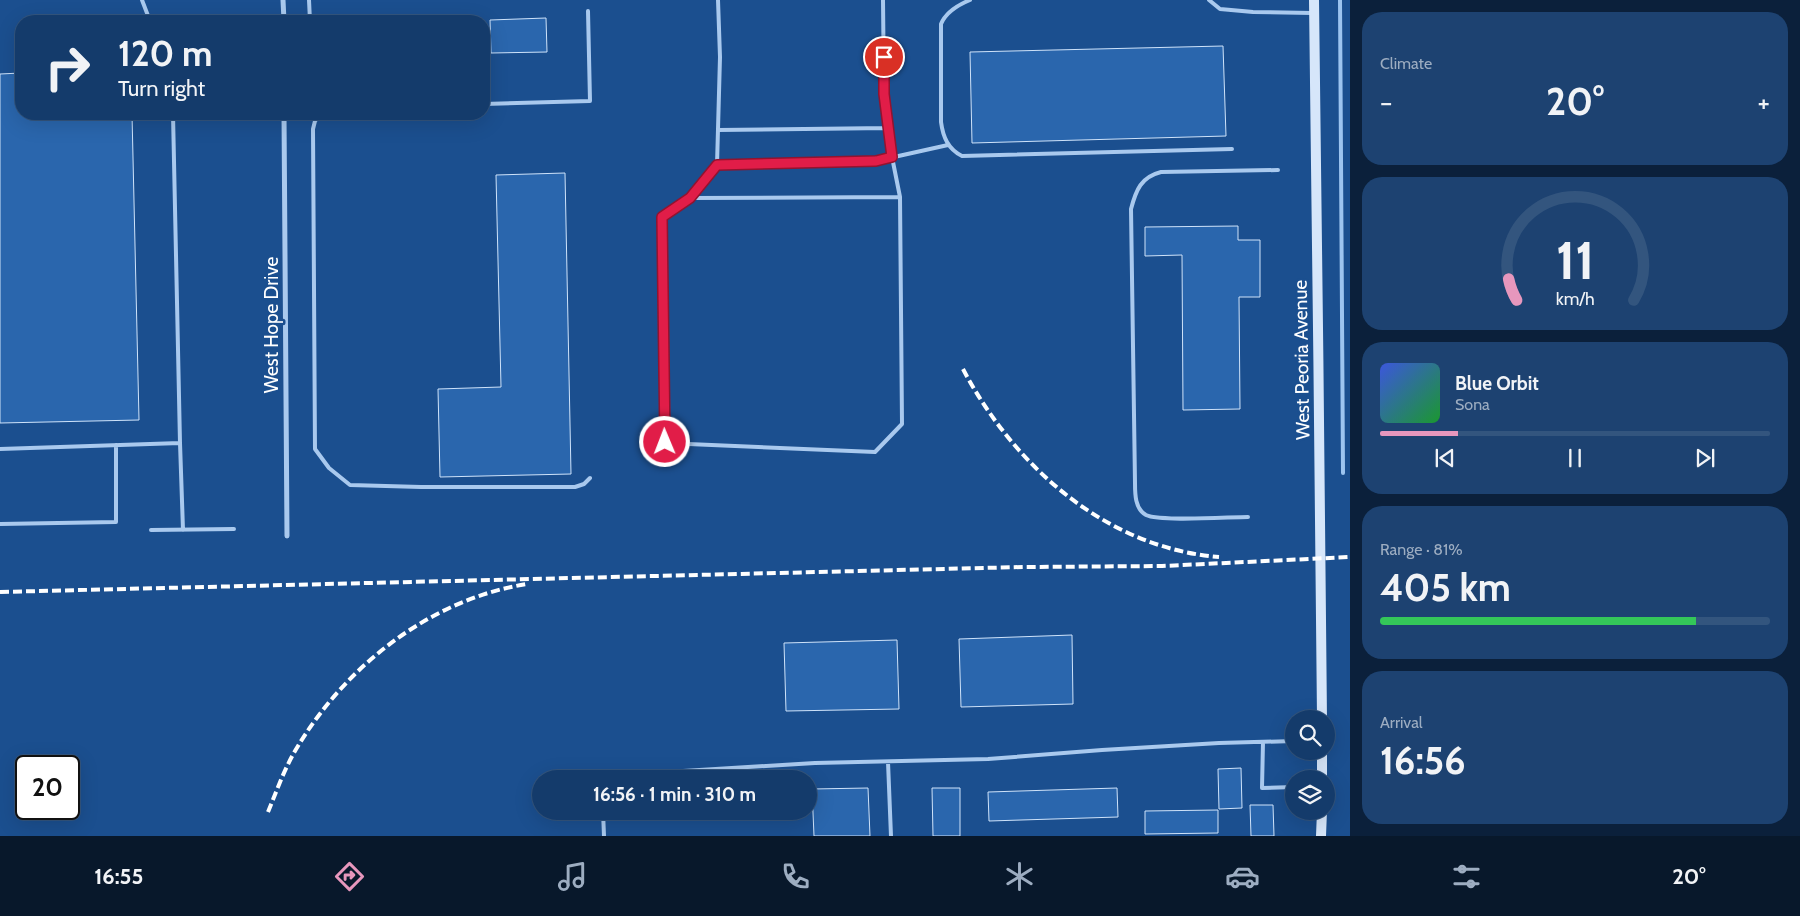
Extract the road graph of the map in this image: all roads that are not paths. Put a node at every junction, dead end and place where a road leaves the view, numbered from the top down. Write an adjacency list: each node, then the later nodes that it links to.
1 (142, 0): 11 (lane)
2 (284, 0): 12 (street)
3 (309, 0): 13 (lane)
4 (718, 0): 19 (lane)
5 (883, 0): 18 (lane)
6 (970, 0): 20 (lane)
7 (1210, 0): 10 (lane)
8 (1314, 0): 10 (main road, West Peoria Avenue)
9 (588, 11): 14 (lane)
10 (1314, 14): 37 (main road, West Peoria Avenue)
11 (148, 15)
12 (284, 15)
13 (310, 15)
14 (490, 104)
15 (173, 120): 27 (lane)
16 (284, 120): 36 (street, West Hope Drive)
17 (316, 120): 30 (lane)
18 (888, 128): 19 (lane); 22 (lane)
19 (718, 130): 23 (lane)
20 (948, 144): 21 (lane); 22 (lane)
21 (1232, 149)
22 (892, 157): 23 (lane); 25 (lane)
23 (717, 165): 26 (lane)
24 (1278, 170): 31 (lane)
25 (900, 197): 26 (lane); 26 (lane)
26 (690, 198)
27 (180, 443): 28 (lane); 35 (lane)
28 (116, 445): 29 (lane); 32 (lane)
29 (0, 449)
30 (590, 478)
31 (1248, 517)
32 (0, 524)
33 (234, 529): 35 (lane)
34 (151, 530): 35 (lane)
35 (183, 530)
36 (287, 536)
37 (1322, 710)
38 (1285, 741): 39 (lane)
39 (1263, 742): 40 (lane); 42 (lane)
40 (888, 762): 41 (lane); 46 (lane)
41 (707, 770)
42 (1285, 787)
43 (603, 820): 45 (lane)
44 (1322, 820): 47 (main road)
45 (604, 836)
46 (891, 836)
47 (1321, 836)

